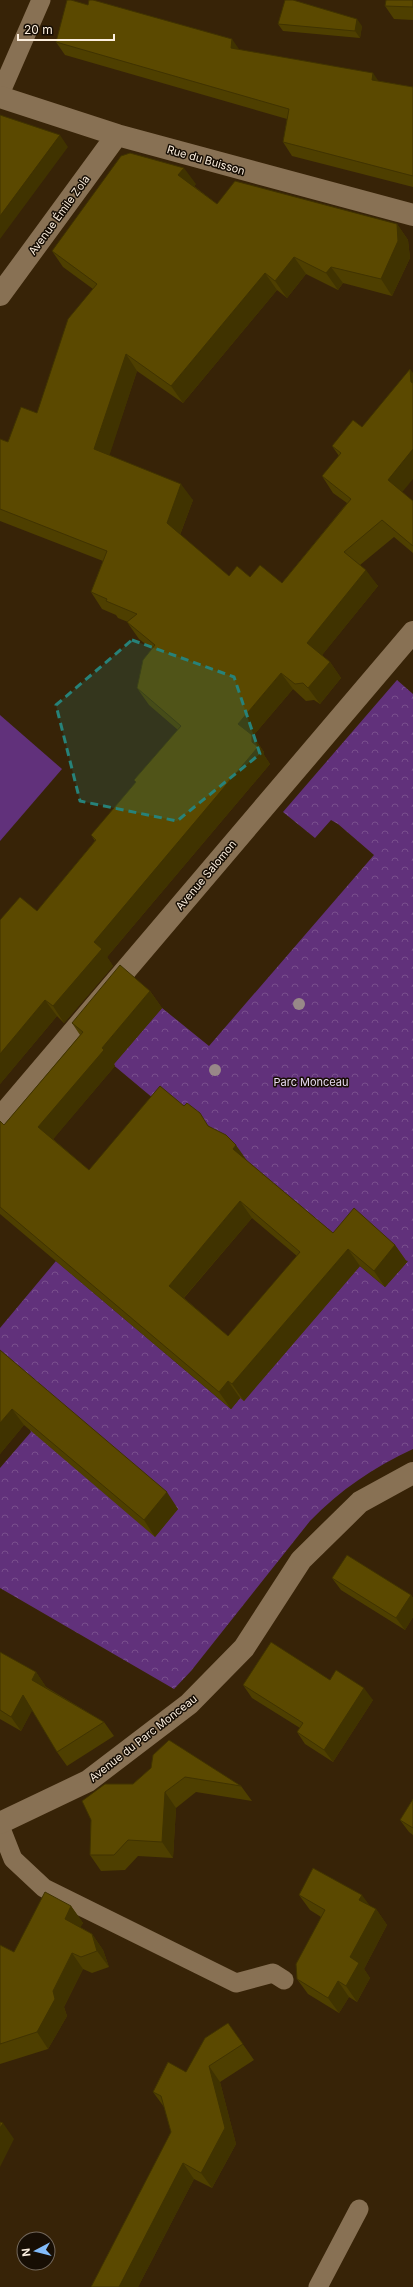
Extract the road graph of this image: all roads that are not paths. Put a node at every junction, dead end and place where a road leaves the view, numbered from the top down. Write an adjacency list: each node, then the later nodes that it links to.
1 (41, 0): 2 (lane)
2 (0, 94)
3 (0, 98): 4 (street, Rue du Buisson)
4 (117, 135): 5 (street, Rue du Buisson); 6 (street, Avenue Émile Zola)
5 (413, 215)
6 (0, 295)
7 (413, 632): 8 (street, Avenue Salomon)
8 (0, 1118)
9 (413, 1473): 10 (street, Avenue du Parc Monceau)
10 (0, 1823)
11 (0, 1826): 12 (lane)
12 (284, 1980)
13 (359, 2210): 14 (lane)
14 (318, 2287)

